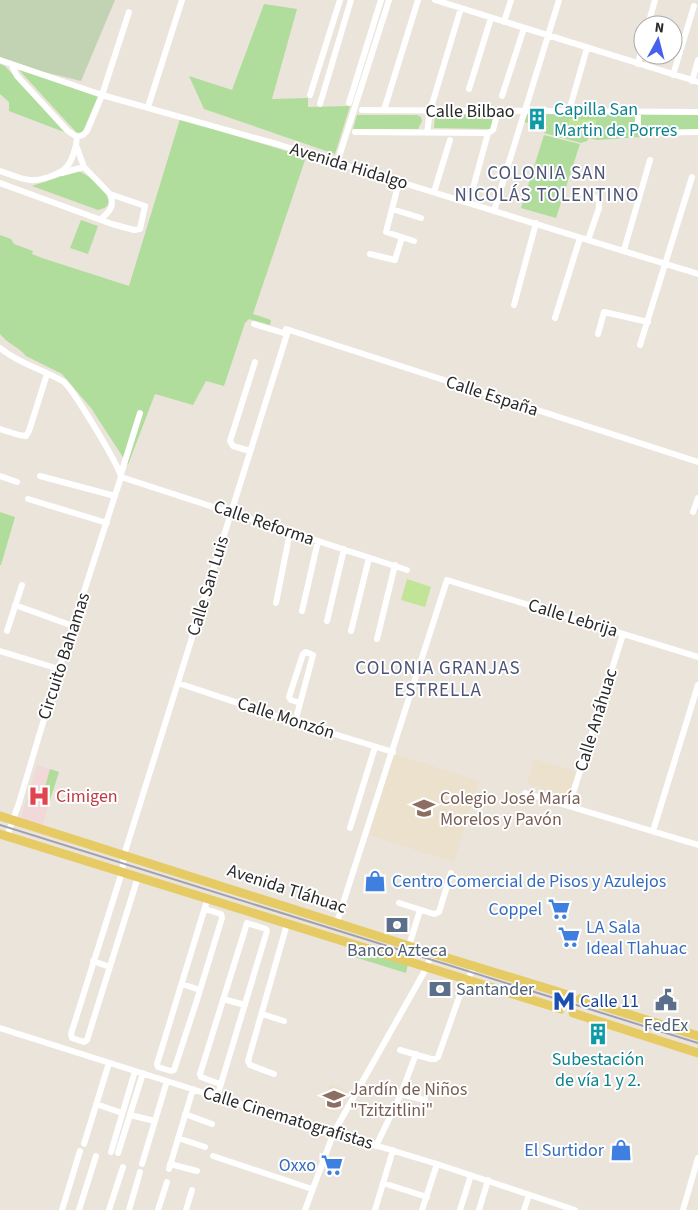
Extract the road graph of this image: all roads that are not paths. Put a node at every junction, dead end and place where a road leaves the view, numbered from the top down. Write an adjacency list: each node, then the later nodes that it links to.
1 (182, 0): 33 (street)
2 (340, 0): 28 (street)
3 (351, 0): 32 (street)
4 (381, 0): 31 (street)
5 (389, 0): 50 (street)
6 (418, 0): 35 (street)
7 (435, 0): 12 (street)
8 (511, 0): 16 (street)
9 (559, 0): 18 (street)
10 (655, 0): 14 (street)
11 (694, 6): 25 (street)
12 (461, 8): 15 (street); 36 (street)
13 (129, 12): 29 (street)
14 (651, 15)
15 (491, 18): 16 (street); 27 (street)
16 (504, 22): 17 (street)
17 (524, 28): 18 (street); 30 (street)
18 (548, 35): 19 (street); 38 (street)
19 (587, 48): 22 (street); 39 (street)
20 (0, 60): 23 (street, Avenida Hidalgo)
21 (698, 60): 26 (street)
22 (633, 62)
23 (11, 64): 29 (street, Avenida Hidalgo); 46 (street)
24 (641, 65): 25 (street)
25 (673, 75): 26 (street)
26 (695, 82)
27 (469, 89)
28 (310, 94)
29 (102, 95): 33 (street, Avenida Hidalgo); 46 (street)
30 (502, 96)
31 (349, 103)
32 (320, 104)
33 (148, 107): 50 (street, Avenida Hidalgo)
34 (362, 110): 35 (street, Calle Bilbao)
35 (384, 110): 36 (street, Calle Bilbao)
36 (430, 111): 37 (street, Calle Bilbao); 44 (street)
37 (498, 111): 38 (street, Calle Bilbao); 45 (street)
38 (525, 111): 39 (street, Calle Bilbao); 62 (street)
39 (569, 111): 40 (street, Calle Bilbao)
40 (638, 112): 41 (street, Calle Bilbao); 43 (street)
41 (698, 112)
42 (355, 132): 44 (street)
43 (698, 132)
44 (427, 133): 45 (street)
45 (488, 133): 60 (street)
46 (77, 137): 48 (street)
47 (450, 140): 58 (street)
48 (76, 145): 51 (street); 53 (street)
49 (650, 160): 70 (street)
50 (337, 163): 55 (street, Avenida Hidalgo)
51 (84, 167): 53 (street); 59 (street)
52 (0, 170): 53 (street)
53 (62, 173)
54 (692, 177): 72 (street)
55 (399, 182): 58 (street, Avenida Hidalgo); 61 (street)
56 (0, 183): 64 (street)
57 (574, 191): 68 (street)
58 (434, 192): 60 (street, Avenida Hidalgo)
59 (110, 194): 64 (street); 64 (street)
60 (468, 203): 62 (street, Avenida Hidalgo)
61 (392, 208): 63 (street); 66 (street)
62 (494, 211): 65 (street, Avenida Hidalgo)
63 (421, 218)
64 (101, 219)
65 (536, 224): 67 (street, Avenida Hidalgo); 74 (street)
66 (402, 237): 69 (street); 71 (street)
67 (580, 238): 68 (street, Avenida Hidalgo); 75 (street)
68 (588, 240): 70 (street, Avenida Hidalgo)
69 (414, 241)
70 (624, 250): 72 (street, Avenida Hidalgo)
71 (370, 254)
72 (666, 263): 73 (street, Avenida Hidalgo); 76 (street)
73 (698, 274)
74 (514, 305)
75 (555, 318)
76 (648, 322): 79 (street); 80 (street)
77 (254, 324): 78 (street)
78 (287, 331): 86 (street, Calle San Luis); 87 (street, Calle España)
79 (598, 334)
80 (640, 345)
81 (0, 348): 83 (street)
82 (255, 362): 86 (street)
83 (46, 374): 85 (street); 88 (street)
84 (140, 413): 88 (street, Circuito Bahamas)
85 (0, 429)
86 (250, 451): 95 (street, Calle San Luis)
87 (698, 462)
88 (121, 475): 92 (street, Circuito Bahamas); 95 (street, Calle Reforma)
89 (0, 476): 91 (street)
90 (40, 476): 92 (street)
91 (17, 482)
92 (115, 496): 97 (street, Circuito Bahamas)
93 (698, 498): 96 (street)
94 (28, 499): 97 (street)
95 (231, 511): 98 (street, Calle Reforma); 117 (street, Calle San Luis)
96 (693, 512)
97 (107, 523): 109 (street, Circuito Bahamas)
98 (290, 532): 99 (street, Calle Reforma); 105 (street)
99 (318, 541): 100 (street, Calle Reforma); 107 (street)
100 (344, 549): 101 (street, Calle Reforma); 108 (street)
101 (369, 558): 102 (street, Calle Reforma); 111 (street)
102 (395, 565): 103 (street, Calle Reforma); 113 (street)
103 (407, 570)
104 (22, 584): 106 (street)
105 (276, 602)
106 (15, 605): 109 (street); 110 (street)
107 (302, 611)
108 (327, 622)
109 (73, 626): 116 (street, Circuito Bahamas)
110 (7, 631)
111 (351, 631)
112 (623, 634): 115 (street, Calle Lebrija); 122 (street, Calle Lebrija); 124 (street, Calle Anáhuac)
113 (377, 639)
114 (0, 651): 116 (street)
115 (698, 657)
116 (59, 669): 126 (street, Circuito Bahamas)
117 (178, 683): 120 (street, Calle Monzón); 131 (street, Calle San Luis)
118 (698, 685): 128 (street)
119 (300, 702): 119 (street); 120 (street)
120 (295, 722): 121 (street, Calle Monzón)
121 (375, 746): 122 (street, Calle Monzón); 127 (street)
122 (393, 752): 139 (street)
123 (525, 793): 124 (street)
124 (569, 806): 128 (street)
125 (0, 816): 126 (main road, Avenida Tláhuac)
126 (12, 819): 129 (street, Circuito Bahamas); 131 (main road, Avenida Tláhuac)
127 (350, 828)
128 (653, 831): 130 (street)
129 (3, 835): 132 (main road, Avenida Tláhuac)
130 (698, 845)
131 (124, 855): 132 (street, Calle San Luis); 139 (main road, Avenida Tláhuac)
132 (122, 872): 134 (main road, Avenida Tláhuac); 143 (street, Calle San Luis)
133 (451, 873): 138 (street)
134 (138, 877): 135 (main road, Avenida Tláhuac); 145 (street)
135 (208, 899): 137 (street); 140 (main road, Avenida Tláhuac)
136 (399, 903): 138 (street)
137 (205, 909): 148 (street); 149 (street)
138 (420, 910): 141 (street)
139 (337, 922): 141 (main road, Avenida Tláhuac)
140 (287, 924): 146 (main road, Avenida Tláhuac); 156 (street)
141 (409, 946): 142 (main road, Avenida Tláhuac)
142 (431, 953): 144 (main road, Avenida Tláhuac); 146 (street)
143 (93, 961): 145 (street); 145 (street, Calle San Luis)
144 (475, 966): 147 (street); 150 (main road, Avenida Tláhuac)
145 (110, 967)
146 (427, 967): 147 (main road, Avenida Tláhuac); 179 (street)
147 (467, 980): 154 (main road, Avenida Tláhuac); 162 (street)
148 (182, 984): 149 (street); 149 (street)
149 (200, 990)
150 (565, 994)
151 (223, 999): 153 (street); 153 (street); 168 (street)
152 (580, 999): 159 (main road)
153 (244, 1006): 168 (street)
154 (561, 1009)
155 (573, 1013): 161 (main road)
156 (262, 1014): 157 (street); 166 (street)
157 (284, 1021)
158 (0, 1028): 163 (street, Calle Cinematografistas)
159 (698, 1036)
160 (400, 1050): 162 (street)
161 (698, 1053)
162 (416, 1054): 171 (street)
163 (109, 1063): 164 (street, Calle Cinematografistas); 174 (street)
164 (135, 1071): 165 (street, Calle Cinematografistas); 175 (street)
165 (143, 1073): 167 (street, Calle Cinematografistas); 175 (street)
166 (274, 1074)
167 (167, 1081): 170 (street, Calle Cinematografistas); 177 (street)
168 (220, 1084): 172 (street)
169 (376, 1088): 171 (street)
170 (193, 1089): 172 (street, Calle Cinematografistas); 176 (street)
171 (401, 1094): 173 (street); 182 (street)
172 (217, 1097): 179 (street, Calle Cinematografistas)
173 (425, 1100)
174 (96, 1104): 175 (street); 181 (street)
175 (126, 1114): 177 (street); 186 (street)
176 (185, 1114): 178 (street); 180 (street)
177 (155, 1121): 204 (street)
178 (212, 1124)
179 (334, 1132): 182 (street, Calle Cinematografistas); 197 (street)
180 (178, 1138): 183 (street); 192 (street)
181 (84, 1144)
182 (376, 1146): 184 (street, Calle Cinematografistas)
183 (205, 1147)
184 (393, 1150): 190 (street, Calle Cinematografistas); 196 (street)
185 (80, 1152): 201 (street)
186 (114, 1153)
187 (96, 1156): 202 (street)
188 (213, 1156): 197 (street)
189 (698, 1158): 214 (street)
190 (437, 1164): 193 (street, Calle Cinematografistas); 200 (street)
191 (123, 1167): 203 (street)
192 (197, 1171)
193 (470, 1174): 194 (street, Calle Cinematografistas); 210 (street)
194 (488, 1180): 199 (street, Calle Cinematografistas); 211 (street)
195 (167, 1182): 205 (street)
196 (383, 1183): 200 (street); 208 (street)
197 (312, 1189): 207 (street)
198 (192, 1190): 206 (street)
199 (529, 1195): 212 (street); 213 (street, Calle Cinematografistas)
200 (426, 1197): 209 (street)
201 (62, 1210)
202 (79, 1210)
203 (109, 1210)
204 (129, 1210)
205 (158, 1210)
206 (186, 1210)
207 (305, 1210)
208 (375, 1210)
209 (422, 1210)
210 (460, 1210)
211 (479, 1210)
212 (524, 1210)
213 (575, 1210)
214 (683, 1210)

